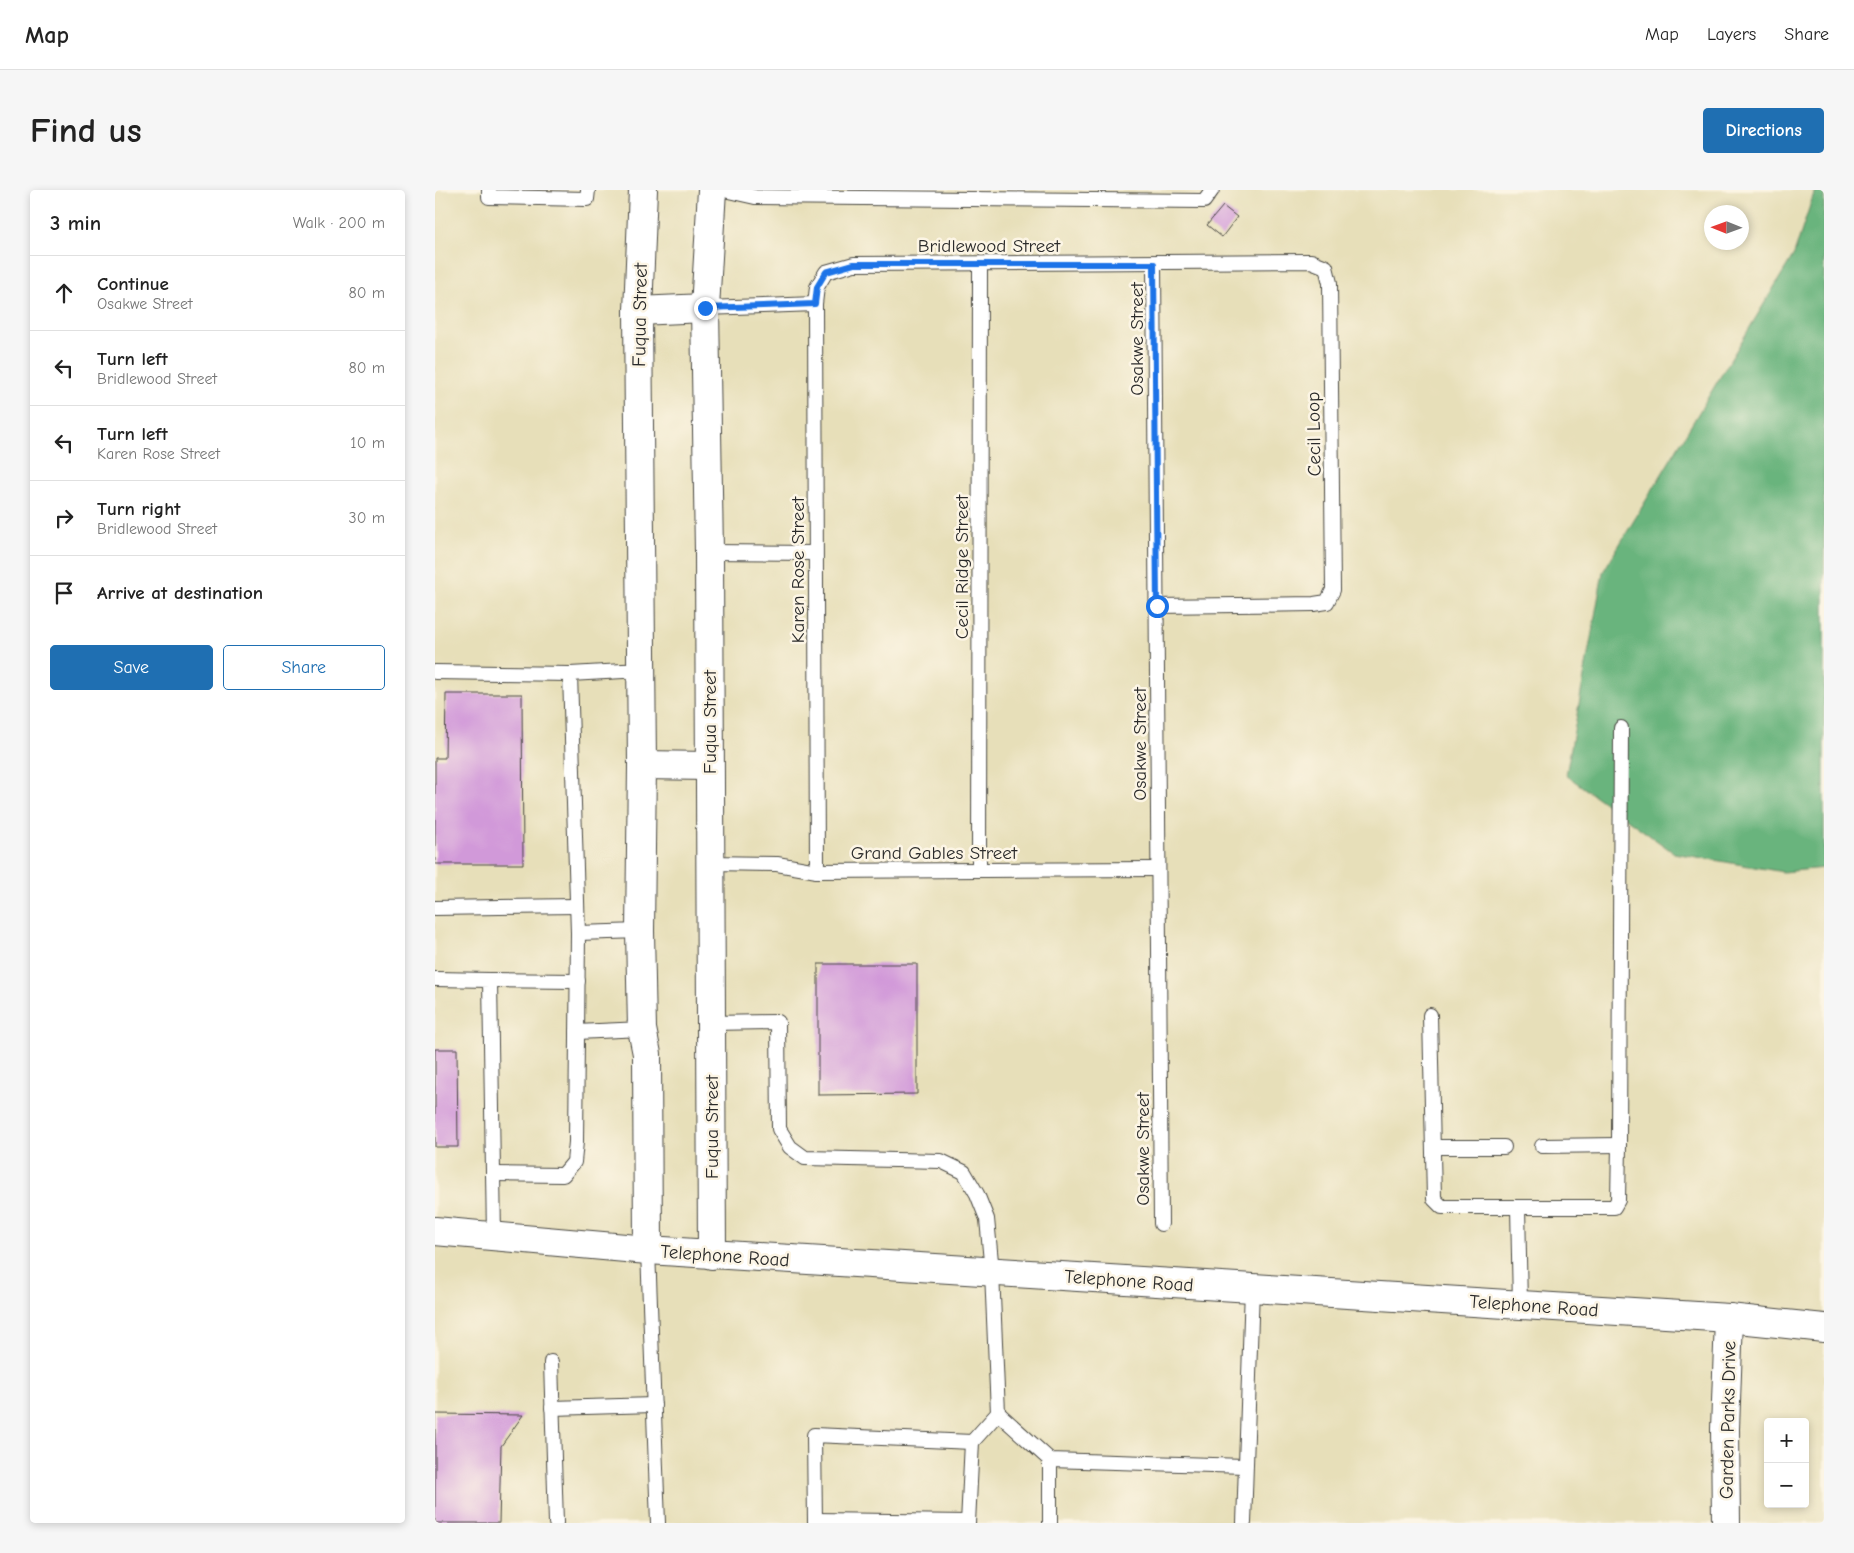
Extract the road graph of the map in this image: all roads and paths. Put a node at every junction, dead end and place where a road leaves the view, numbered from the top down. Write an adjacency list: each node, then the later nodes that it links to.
1 (489, 190): 2 (lane)
2 (588, 190)
3 (643, 190): 12 (main road, Fuqua Street)
4 (712, 190): 11 (main road, Fuqua Street)
5 (724, 190): 6 (lane)
6 (1212, 190)
7 (980, 264): 8 (lane, Bridlewood Street); 9 (lane, Bridlewood Street); 24 (lane, Cecil Ridge Street)
8 (1154, 264): 15 (lane, Osakwe Street); 15 (lane, Cecil Loop)
9 (826, 272): 10 (lane, Karen Rose Street)
10 (815, 304): 11 (lane); 14 (lane, Karen Rose Street)
11 (705, 308): 12 (main road); 13 (main road, Fuqua Street)
12 (638, 311): 16 (main road, Fuqua Street)
13 (709, 552): 14 (lane); 21 (main road, Fuqua Street)
14 (815, 553): 25 (lane, Karen Rose Street)
15 (1157, 606): 23 (lane, Osakwe Street)
16 (641, 670): 18 (lane); 20 (main road, Fuqua Street)
17 (435, 672): 18 (lane)
18 (570, 674): 26 (lane)
19 (1621, 728): 37 (lane)
20 (642, 765): 21 (main road); 28 (main road, Fuqua Street)
21 (709, 766): 22 (main road, Fuqua Street)
22 (710, 863): 25 (lane, Grand Gables Street); 34 (main road, Fuqua Street)
23 (1158, 869): 24 (lane, Grand Gables Street); 43 (lane, Osakwe Street)
24 (979, 870): 25 (lane, Grand Gables Street)
25 (817, 871)
26 (577, 906): 27 (lane); 29 (lane)
27 (435, 908)
28 (640, 931): 29 (lane); 35 (main road, Fuqua Street)
29 (578, 933): 32 (lane)
30 (435, 979): 31 (lane)
31 (490, 980): 32 (lane); 41 (lane)
32 (578, 981): 36 (lane)
33 (1430, 1015): 40 (lane)
34 (711, 1024): 47 (main road, Fuqua Street); 48 (lane)
35 (642, 1029): 36 (lane); 46 (main road, Fuqua Street)
36 (577, 1032): 41 (lane)
37 (1619, 1145): 38 (lane); 42 (lane)
38 (1541, 1146)
39 (1503, 1147): 40 (lane)
40 (1433, 1148): 42 (lane)
41 (493, 1174): 45 (lane)
42 (1518, 1207): 50 (lane)
43 (1161, 1224)
44 (435, 1231): 45 (main road, Telephone Road)
45 (494, 1236): 46 (main road, Telephone Road)
46 (648, 1250): 47 (main road, Telephone Road); 54 (lane)
47 (712, 1254): 48 (main road, Telephone Road)
48 (992, 1272): 49 (main road, Telephone Road); 56 (lane)
49 (1252, 1288): 50 (main road, Telephone Road); 59 (lane)
50 (1520, 1304): 51 (main road, Telephone Road)
51 (1729, 1318): 52 (main road, Telephone Road); 66 (main road, Garden Parks Drive)
52 (1824, 1328)
53 (551, 1362): 55 (lane)
54 (654, 1405): 55 (lane); 63 (lane)
55 (552, 1408): 62 (lane)
56 (998, 1413): 57 (lane); 58 (lane)
57 (971, 1442): 60 (lane); 61 (lane)
58 (1050, 1460): 59 (lane); 64 (lane)
59 (1245, 1466): 65 (lane)
60 (815, 1522): 61 (lane)
61 (968, 1522)
62 (556, 1523)
63 (658, 1523)
64 (1049, 1523)
65 (1244, 1523)
66 (1726, 1523)

